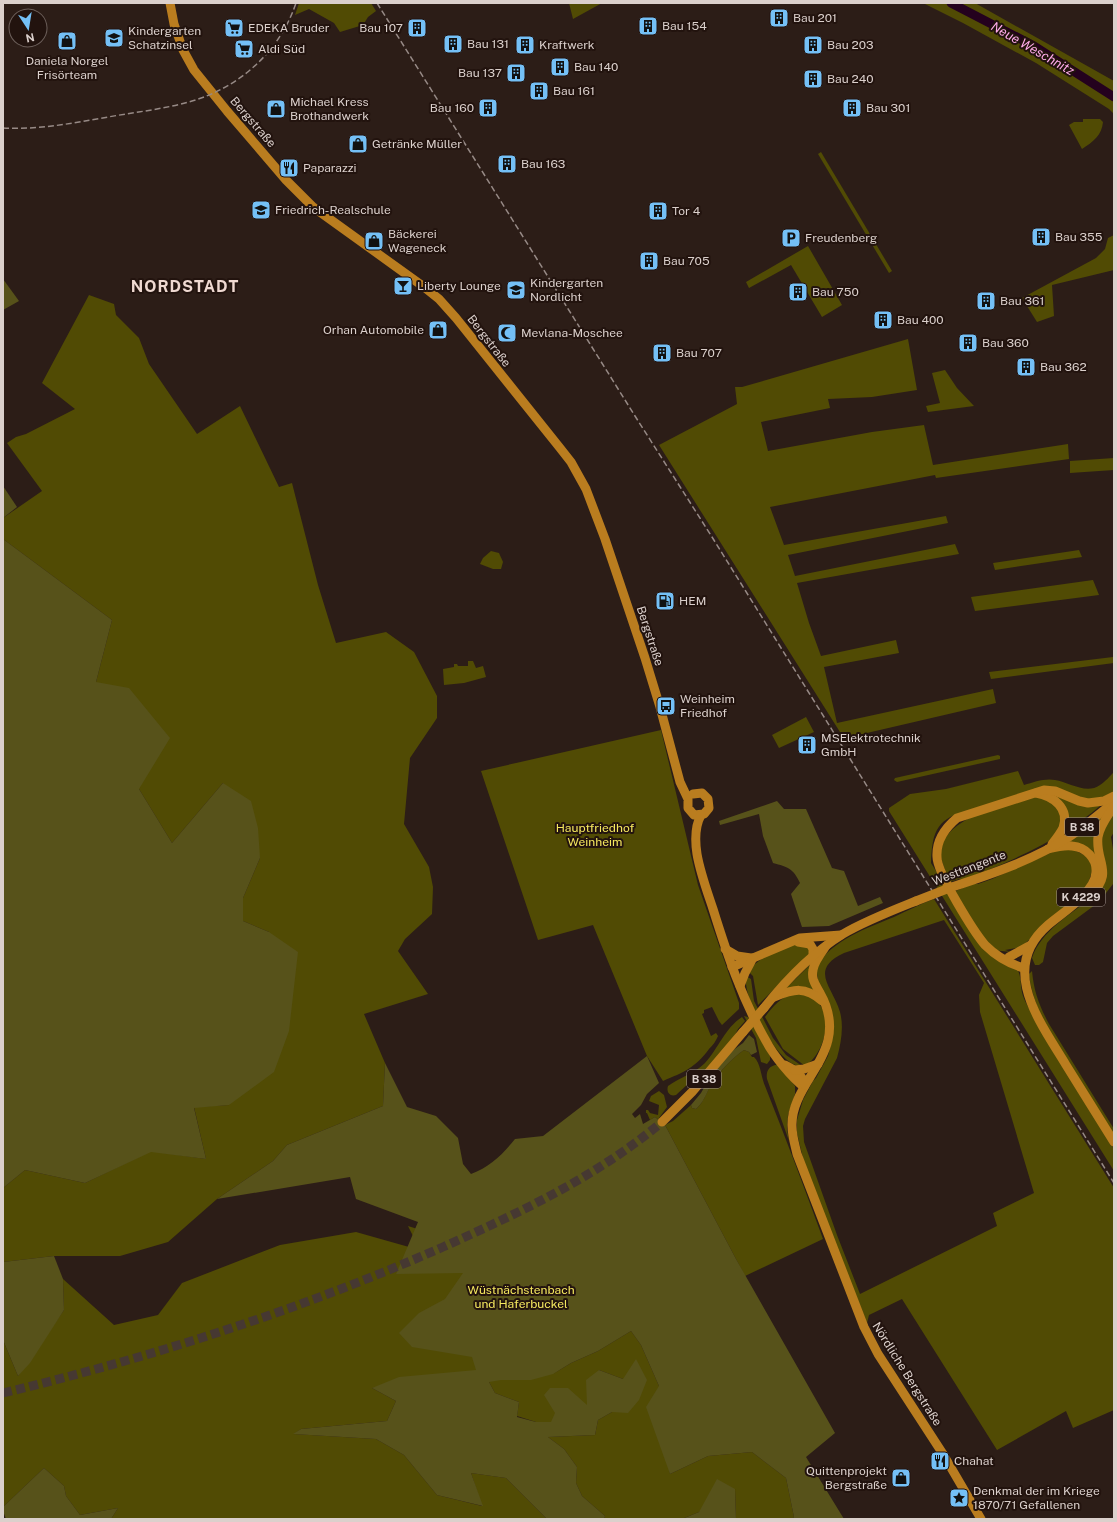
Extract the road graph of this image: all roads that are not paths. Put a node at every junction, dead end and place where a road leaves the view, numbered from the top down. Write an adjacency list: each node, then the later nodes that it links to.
1 (170, 3): 3 (main road, Bergstraße)
2 (1033, 793): 4 (main road); 8 (main road); 14 (main road)
3 (691, 796): 7 (main road, Bergstraße); 7 (main road, Bergstraße)
4 (1114, 796)
5 (1114, 802): 8 (main road, Westtangente / B 38)
6 (1114, 806): 19 (main road, K 4229)
7 (697, 814): 13 (main road, Bergstraße)
8 (1048, 849): 9 (main road, Westtangente / B 38, bridge); 11 (main road, K 4229)
9 (842, 934): 10 (main road); 12 (main road, Westtangente / B 38)
10 (792, 942): 15 (main road); 17 (main road)
11 (1031, 945): 16 (main road); 19 (main road, K 4229)
12 (826, 946): 15 (main road, B 38); 22 (main road, Nördliche Bergstraße)
13 (725, 949): 17 (main road); 18 (main road, Bergstraße)
14 (998, 955): 16 (main road); 19 (main road)
15 (813, 956): 21 (main road, B 38)
16 (1010, 957): 19 (main road)
17 (753, 958): 18 (main road); 20 (main road)
18 (732, 967): 20 (main road, Bergstraße)
19 (1024, 968): 28 (main road, K 4229)
20 (740, 986): 23 (main road, Bergstraße)
21 (772, 998): 22 (main road); 27 (main road, B 38, bridge)
22 (825, 1004): 24 (main road, Nördliche Bergstraße)
23 (782, 1063): 25 (main road); 26 (main road, Bergstraße)
24 (818, 1064): 25 (main road); 26 (main road, Nördliche Bergstraße)
25 (796, 1070): 26 (main road)
26 (805, 1086): 29 (main road, Nördliche Bergstraße)
27 (662, 1122)
28 (1114, 1142)
29 (981, 1519)

